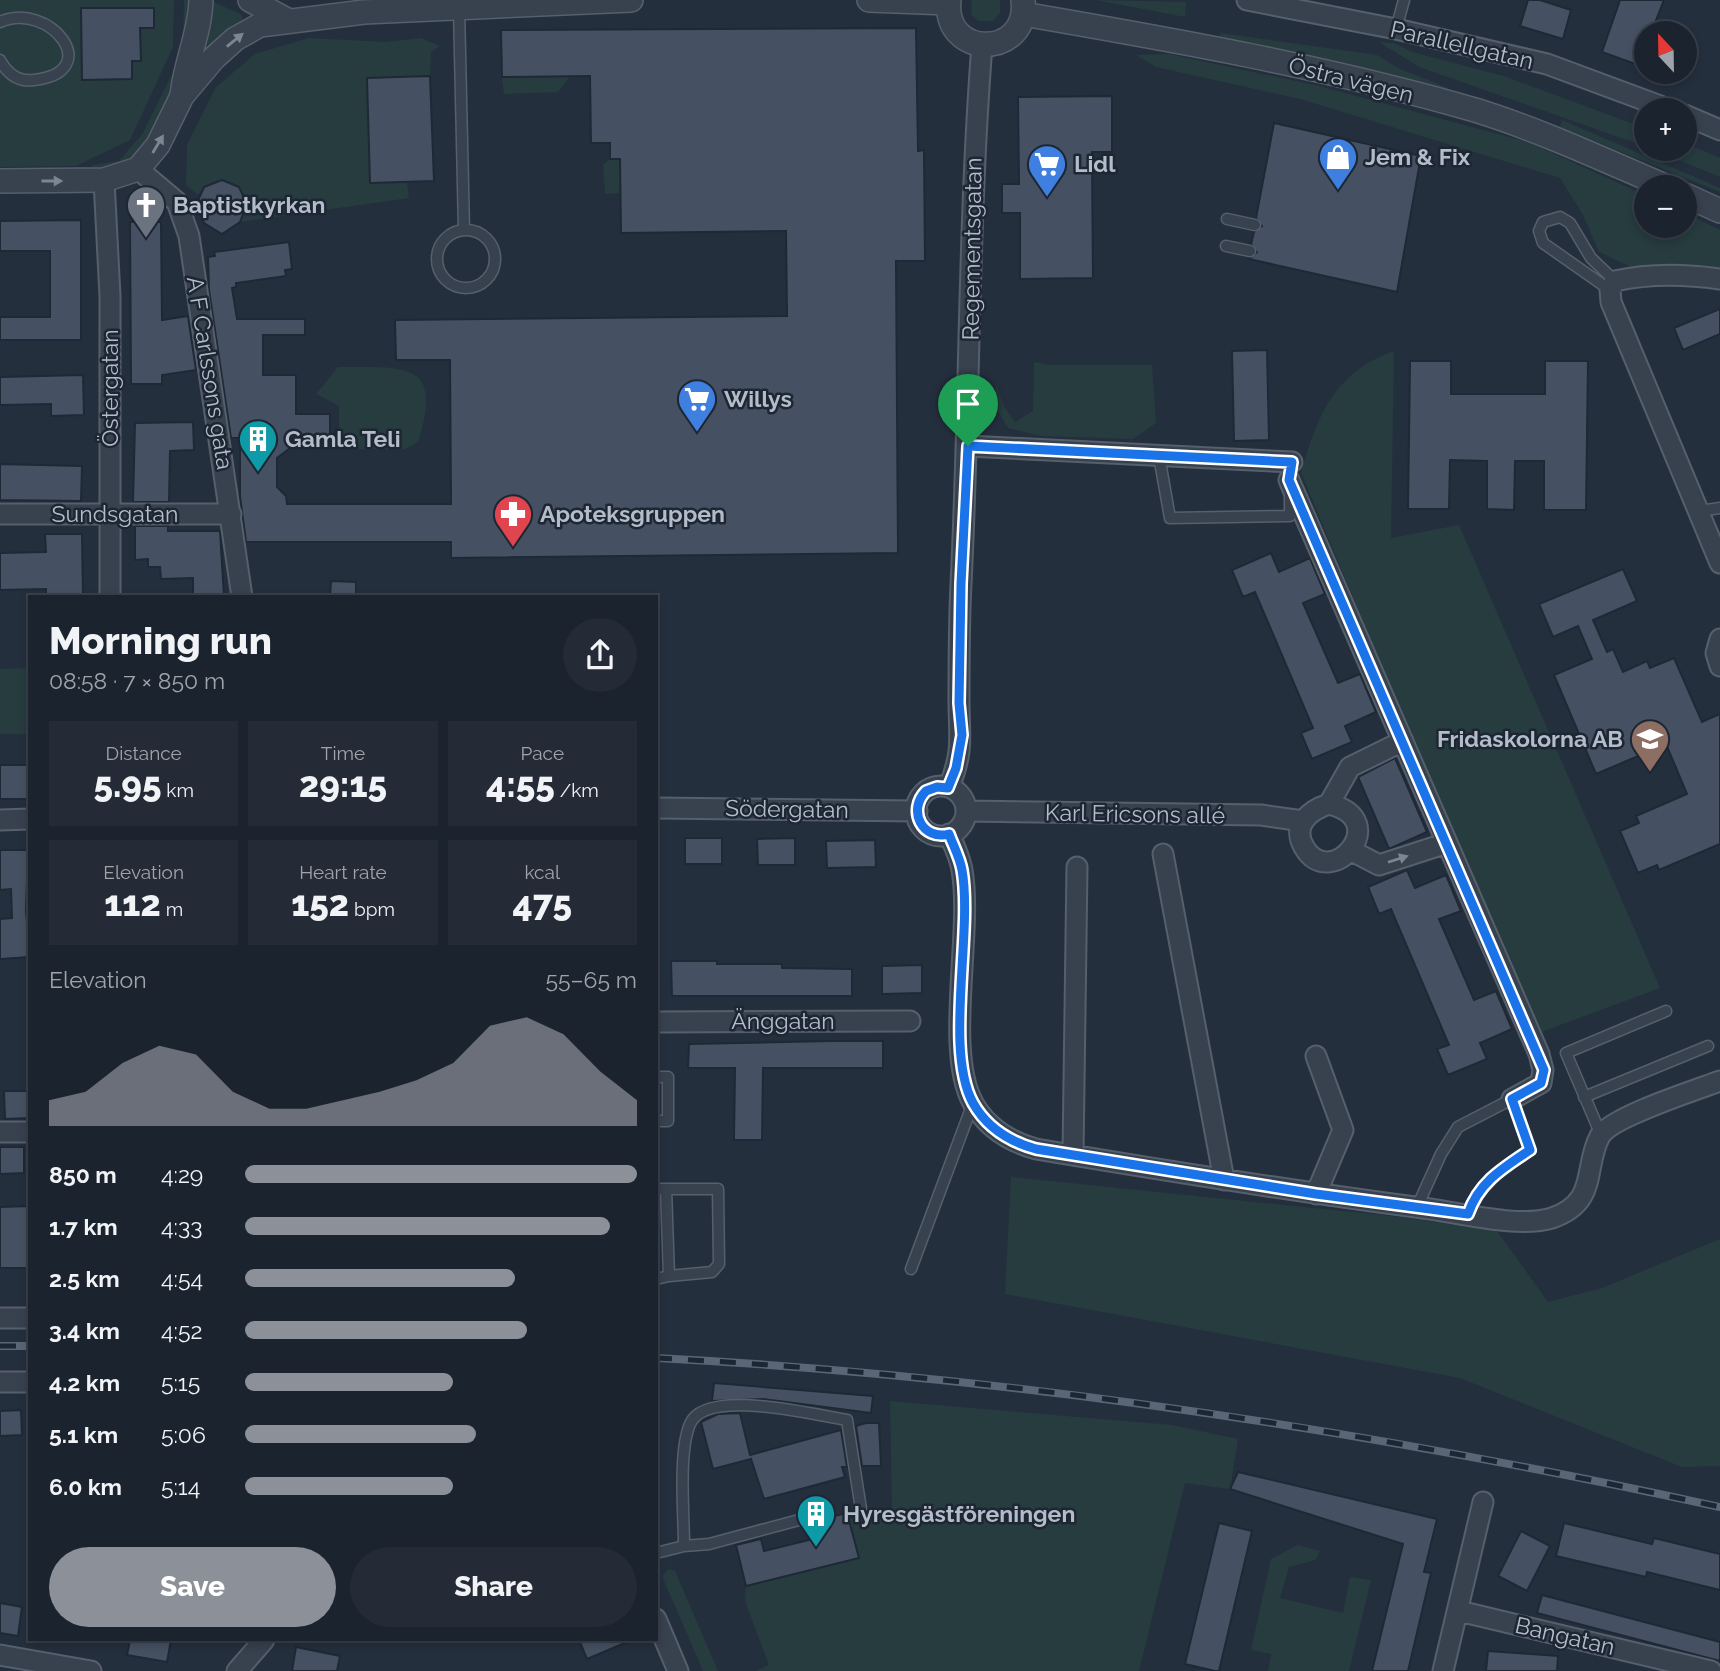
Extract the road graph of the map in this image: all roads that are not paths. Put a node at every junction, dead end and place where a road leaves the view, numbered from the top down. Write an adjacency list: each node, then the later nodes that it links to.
1 (201, 0): 17 (street)
2 (250, 0): 12 (street)
3 (632, 0): 10 (street)
4 (869, 0): 7 (street)
5 (1247, 0): 14 (street, Parallellgatan)
6 (1404, 0): 14 (lane)
7 (949, 1): 15 (street)
8 (28, 5): 13 (lane)
9 (1023, 7): 15 (street); 22 (street, Östra vägen)
10 (459, 9): 12 (street); 29 (lane)
11 (60, 18): 16 (lane)
12 (287, 20): 17 (street, one-way to 12)
13 (0, 22)
14 (1396, 29): 18 (street, Parallellgatan)
15 (982, 45): 34 (street, Regementsgatan)
16 (0, 60)
17 (182, 96): 21 (street, one-way to 17)
18 (1639, 98)
19 (1697, 120): 20 (street)
20 (1720, 130)
21 (138, 169): 23 (street); 41 (street, A F Carlssons gata)
22 (1639, 175)
23 (104, 180): 24 (street, one-way to 23); 40 (street, Östergatan)
24 (0, 181)
25 (1697, 200): 26 (street)
26 (1720, 211)
27 (1227, 219): 28 (lane)
28 (1255, 225)
29 (464, 230): 29 (lane)
30 (1226, 246): 31 (lane)
31 (1250, 251)
32 (1720, 279): 33 (street)
33 (1612, 286): 33 (lane); 38 (street)
34 (968, 446): 35 (street); 48 (street, Regementsgatan)
35 (1159, 456): 36 (street); 36 (lane)
36 (1291, 471): 47 (street)
37 (1720, 508): 38 (lane)
38 (1700, 511): 42 (street)
39 (0, 514): 40 (street, Sundsgatan)
40 (109, 514): 41 (street, Sundsgatan); 43 (street, Östergatan)
41 (231, 514): 44 (street, A F Carlssons gata)
42 (1720, 563)
43 (110, 595)
44 (242, 595)
45 (1720, 639): 46 (street)
46 (1720, 666)
47 (1403, 741): 49 (street); 57 (street)
48 (948, 788): 51 (street); 52 (street)
49 (1329, 804): 55 (street); 58 (street)
50 (658, 808): 51 (street, Södergatan)
51 (917, 811): 56 (street)
52 (966, 811): 55 (street, Karl Ericsons allé); 56 (street)
53 (28, 819): 54 (street)
54 (0, 820)
55 (1303, 821): 58 (street)
56 (949, 834): 70 (street)
57 (1447, 843): 58 (street, one-way to 57); 69 (street)
58 (1352, 851)
59 (1163, 854): 76 (street)
60 (1077, 867): 75 (street)
61 (1666, 1011): 68 (lane)
62 (910, 1021): 63 (street, Änggatan)
63 (658, 1022)
64 (1708, 1046): 68 (lane)
65 (1316, 1056): 78 (street)
66 (658, 1077): 71 (lane)
67 (1720, 1081): 74 (street)
68 (1584, 1097): 74 (lane)
69 (1512, 1099): 79 (lane); 80 (lane)
70 (973, 1103): 75 (street); 81 (lane)
71 (658, 1122)
72 (0, 1132): 73 (street)
73 (28, 1132)
74 (1601, 1135): 80 (street)
75 (1073, 1155): 76 (street)
76 (1224, 1180): 78 (street)
77 (661, 1189): 82 (lane); 82 (lane)
78 (1316, 1194): 79 (street)
79 (1417, 1208): 80 (street)
80 (1468, 1214)
81 (911, 1269)
82 (669, 1276): 83 (lane)
83 (658, 1279)
84 (0, 1318): 85 (street)
85 (28, 1318)
86 (0, 1382): 87 (street)
87 (28, 1382)
88 (1483, 1502): 93 (street)
89 (861, 1509): 91 (lane)
90 (799, 1520): 91 (lane)
91 (684, 1546): 92 (lane)
92 (658, 1552)
93 (1459, 1611): 100 (street); 101 (street, Bangatan)
94 (658, 1624): 99 (street)
95 (263, 1641): 98 (street)
96 (0, 1655): 97 (street)
97 (92, 1671)
98 (237, 1671)
99 (678, 1671)
100 (1443, 1671)
101 (1711, 1671)

